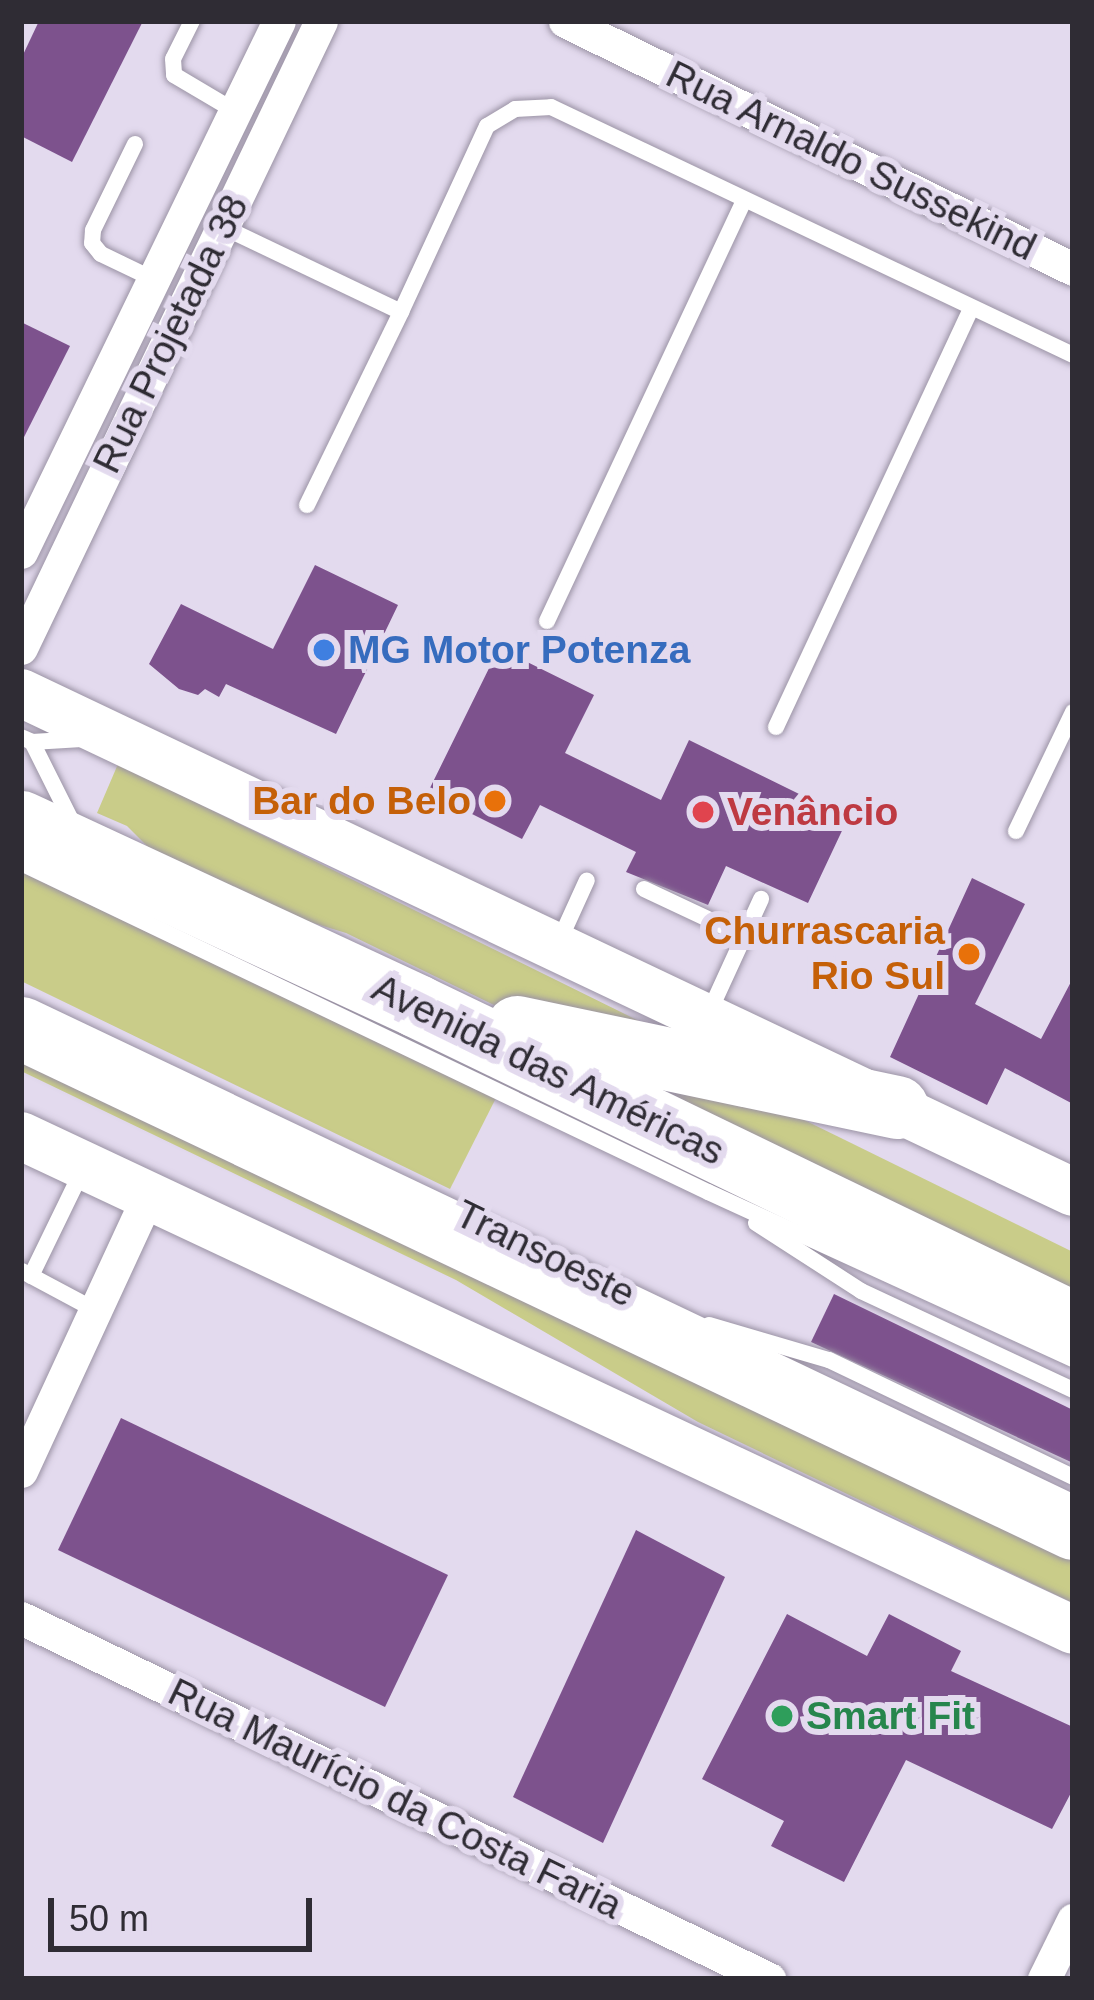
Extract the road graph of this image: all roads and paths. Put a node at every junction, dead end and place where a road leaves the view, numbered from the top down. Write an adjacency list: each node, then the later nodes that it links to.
1 (192, 21): 5 (lane)
2 (279, 21): 5 (street)
3 (322, 21): 8 (street, Rua Projetada 38)
4 (565, 21): 9 (street, Rua Arnaldo Sussekind)
5 (232, 110): 10 (street)
6 (135, 144): 10 (lane)
7 (744, 201): 11 (lane); 12 (lane); 16 (lane)
8 (223, 227): 12 (lane); 17 (street, Rua Projetada 38)
9 (1073, 269)
10 (153, 279): 15 (street)
11 (971, 309): 13 (lane); 20 (lane)
12 (401, 312): 14 (lane)
13 (1073, 355)
14 (307, 506)
15 (21, 553)
16 (547, 621)
17 (21, 648)
18 (21, 693): 21 (main road)
19 (1073, 712): 24 (lane)
20 (776, 727)
21 (113, 736): 22 (lane); 31 (main road)
22 (26, 740): 25 (lane)
23 (21, 822): 25 (highway, Avenida das Américas)
24 (1016, 831)
25 (88, 854): 32 (highway, Avenida das Américas)
26 (21, 863): 38 (lane)
27 (587, 880): 31 (lane)
28 (644, 889): 30 (lane)
29 (760, 899): 30 (lane)
30 (743, 936): 33 (lane)
31 (557, 947): 33 (main road)
32 (417, 1006): 35 (highway); 43 (highway, Avenida das Américas)
33 (707, 1018): 35 (main road)
34 (21, 1028): 52 (highway)
35 (897, 1108): 39 (main road)
36 (21, 1136): 37 (main road)
37 (84, 1165): 40 (main road); 41 (lane)
38 (708, 1192): 44 (lane); 46 (lane)
39 (1073, 1192)
40 (148, 1195): 42 (street); 54 (main road)
41 (26, 1273): 42 (lane)
42 (95, 1310): 47 (street)
43 (1073, 1323)
44 (1073, 1359)
45 (800, 1373): 50 (lane)
46 (1073, 1390)
47 (31, 1422): 49 (street)
48 (989, 1459): 51 (lane)
49 (21, 1471)
50 (1073, 1477)
51 (1073, 1498)
52 (1073, 1528)
53 (21, 1618): 56 (street, Rua Maurício da Costa Faria)
54 (1073, 1630)
55 (1073, 1920): 57 (street)
56 (769, 1979)
57 (1044, 1979)

